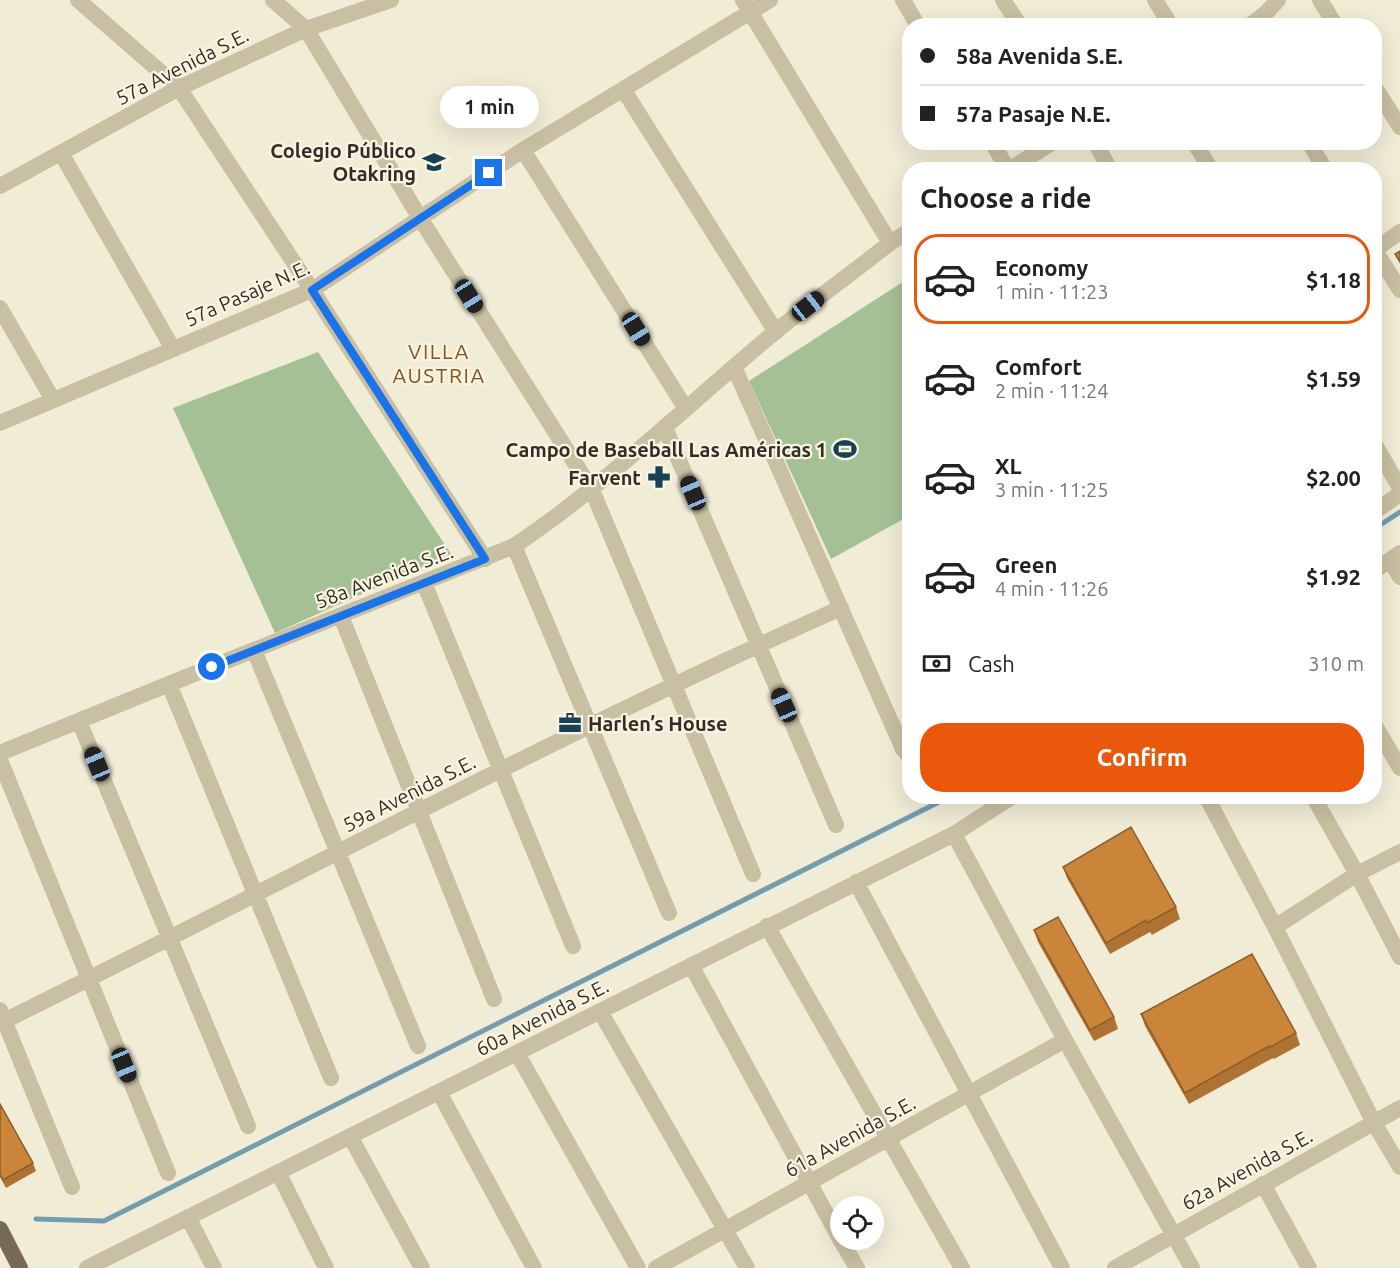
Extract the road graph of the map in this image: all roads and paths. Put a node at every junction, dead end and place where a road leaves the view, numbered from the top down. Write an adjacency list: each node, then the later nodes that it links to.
1 (78, 0): 17 (street)
2 (273, 0): 16 (street)
3 (391, 0): 16 (street, 57a Avenida S.E.)
4 (770, 0): 10 (street, 57a Pasaje N.E.)
5 (903, 0): 11 (street)
6 (1003, 0): 12 (street)
7 (1155, 0): 13 (street)
8 (1278, 0): 14 (street)
9 (1320, 0): 15 (street)
10 (747, 6): 18 (street, 57a Pasaje N.E.); 29 (street)
11 (913, 18)
12 (1015, 18)
13 (1167, 18)
14 (1260, 18)
15 (1331, 18)
16 (306, 29): 17 (street, 57a Avenida S.E.); 26 (street)
17 (179, 88): 23 (street, 57a Avenida S.E.); 32 (street)
18 (623, 89): 21 (street, 57a Pasaje N.E.); 35 (street)
19 (1382, 99): 20 (street)
20 (1400, 127)
21 (523, 150): 26 (street, 57a Pasaje N.E.); 39 (street)
22 (1040, 150): 24 (street)
23 (61, 153): 25 (street, 57a Avenida S.E.); 36 (street)
24 (1022, 162)
25 (0, 186)
26 (420, 218): 32 (street, 57a Pasaje N.E.); 44 (street)
27 (1400, 232): 30 (street)
28 (902, 235): 29 (street, 58a Avenida S.E.)
29 (890, 243): 35 (street, 58a Avenida S.E.)
30 (1382, 244)
31 (1382, 262): 33 (street)
32 (312, 290): 36 (street, 57a Pasaje N.E.); 49 (street)
33 (1400, 290)
34 (0, 308): 38 (street)
35 (776, 332): 37 (street, 58a Avenida S.E.)
36 (173, 349): 38 (street, 57a Pasaje N.E.)
37 (734, 367): 39 (street, 58a Avenida S.E.); 53 (street)
38 (53, 400): 40 (street, 57a Pasaje N.E.)
39 (686, 409): 41 (street, 58a Avenida S.E.)
40 (0, 423)
41 (665, 428): 44 (street, 58a Avenida S.E.); 55 (street)
42 (1382, 457): 43 (street)
43 (1400, 488)
44 (592, 490): 47 (street, 58a Avenida S.E.); 58 (street)
45 (1400, 494): 46 (street)
46 (1382, 506)
47 (514, 546): 49 (street, 58a Avenida S.E.); 60 (street)
48 (1395, 556): 50 (street); 51 (street)
49 (485, 559): 52 (street, 58a Avenida S.E.)
50 (1382, 565)
51 (1400, 578)
52 (424, 583): 54 (street, 58a Avenida S.E.); 66 (street)
53 (841, 608): 55 (street, 59a Avenida S.E.); 62 (street)
54 (341, 616): 56 (street, 58a Avenida S.E.); 70 (street)
55 (759, 645): 58 (street, 59a Avenida S.E.); 71 (street)
56 (254, 650): 57 (street, 58a Avenida S.E.); 74 (street)
57 (169, 684): 59 (street, 58a Avenida S.E.); 78 (street)
58 (674, 685): 60 (street, 59a Avenida S.E.); 75 (street)
59 (79, 721): 63 (street, 58a Avenida S.E.); 82 (street)
60 (590, 726): 66 (street, 59a Avenida S.E.); 79 (street)
61 (1382, 738): 65 (street)
62 (902, 747)
63 (0, 753)
64 (0, 760): 86 (street)
65 (1400, 768)
66 (501, 770): 70 (street, 59a Avenida S.E.); 83 (street)
67 (1001, 804): 72 (street, 60a Avenida S.E.)
68 (1210, 804): 81 (street)
69 (1318, 804): 76 (street)
70 (419, 812): 74 (street, 59a Avenida S.E.); 87 (street)
71 (836, 825)
72 (954, 834): 77 (street, 60a Avenida S.E.); 90 (street)
73 (1400, 852): 76 (street)
74 (338, 853): 78 (street, 59a Avenida S.E.); 91 (street)
75 (753, 874)
76 (1357, 874): 81 (street); 84 (street)
77 (856, 882): 80 (street, 60a Avenida S.E.); 95 (street)
78 (255, 894): 82 (street, 59a Avenida S.E.); 93 (street)
79 (669, 913)
80 (767, 926): 85 (street, 60a Avenida S.E.); 100 (street)
81 (1275, 927): 97 (street)
82 (170, 937): 86 (street, 59a Avenida S.E.); 98 (street)
83 (573, 946)
84 (1400, 957)
85 (691, 965): 88 (street, 60a Avenida S.E.); 104 (street)
86 (89, 978): 89 (street, 59a Avenida S.E.); 103 (street)
87 (494, 999)
88 (600, 1011): 92 (street, 60a Avenida S.E.); 110 (street)
89 (2, 1018): 106 (street)
90 (1065, 1040): 95 (street, 61a Avenida S.E.); 111 (street)
91 (418, 1046)
92 (517, 1053): 94 (street, 60a Avenida S.E.); 120 (street)
93 (331, 1078)
94 (439, 1092): 99 (street, 60a Avenida S.E.); 119 (street)
95 (970, 1093): 100 (street, 61a Avenida S.E.); 125 (street)
96 (1400, 1108): 97 (street, 62a Avenida S.E.)
97 (1374, 1123): 101 (street); 105 (street, 62a Avenida S.E.)
98 (249, 1126)
99 (350, 1136): 102 (street, 60a Avenida S.E.); 118 (street)
100 (888, 1138): 104 (street, 61a Avenida S.E.); 124 (street)
101 (1400, 1167)
102 (278, 1172): 107 (street, 60a Avenida S.E.); 117 (street)
103 (168, 1173)
104 (808, 1183): 108 (street); 110 (street, 61a Avenida S.E.)
105 (1263, 1184): 111 (street, 62a Avenida S.E.); 128 (street)
106 (72, 1187)
107 (188, 1217): 113 (street, 60a Avenida S.E.); 116 (street)
108 (830, 1222)
109 (0, 1229): 114 (main road)
110 (725, 1230): 121 (street, 61a Avenida S.E.); 122 (street)
111 (1173, 1235): 126 (street, 62a Avenida S.E.); 127 (street)
112 (846, 1250): 123 (street)
113 (111, 1262): 115 (street, 60a Avenida S.E.)
114 (20, 1268)
115 (87, 1268)
116 (214, 1268)
117 (326, 1268)
118 (422, 1268)
119 (534, 1268)
120 (638, 1268)
121 (656, 1268)
122 (747, 1268)
123 (856, 1268)
124 (962, 1268)
125 (1062, 1268)
126 (1115, 1268)
127 (1192, 1268)
128 (1309, 1268)

